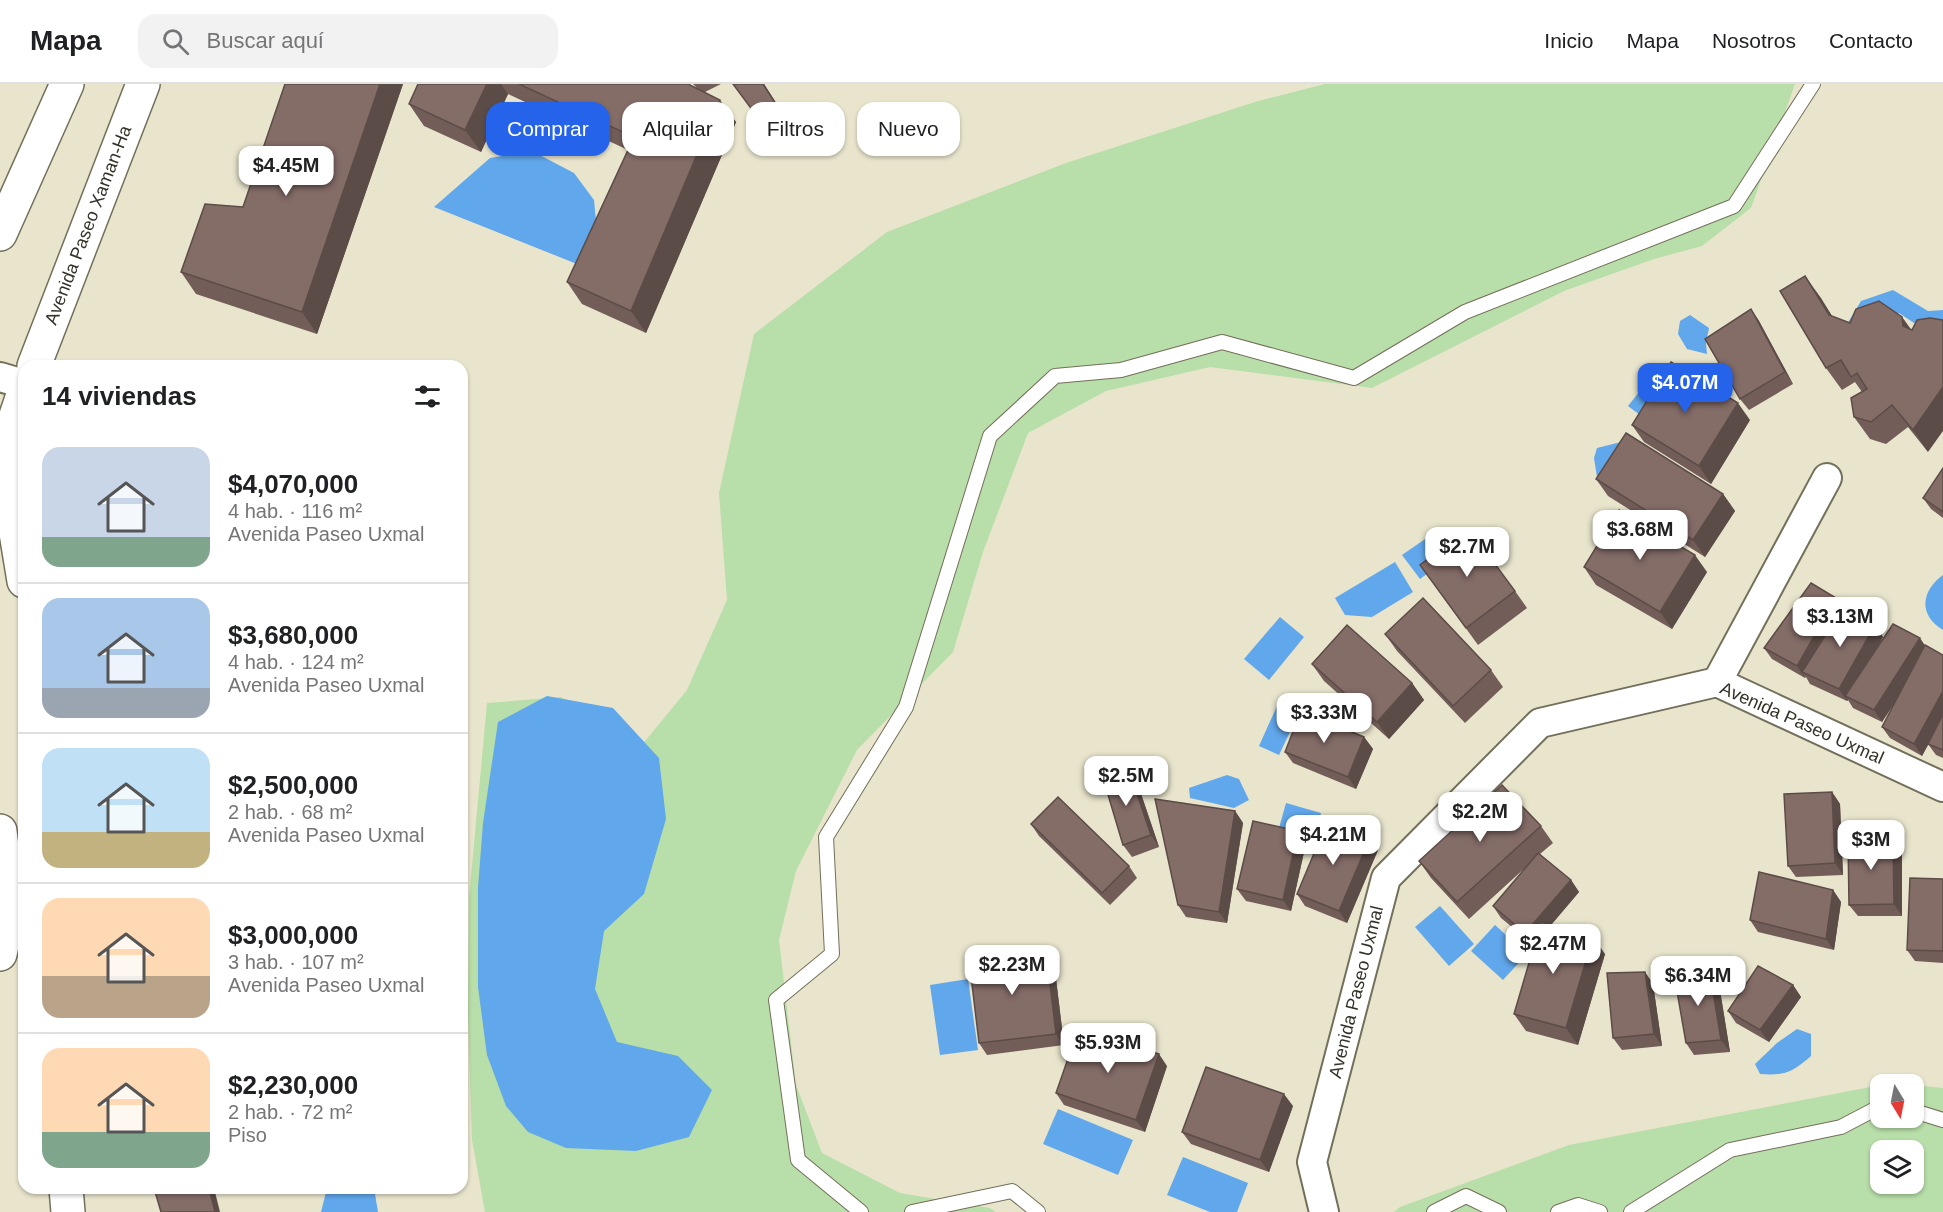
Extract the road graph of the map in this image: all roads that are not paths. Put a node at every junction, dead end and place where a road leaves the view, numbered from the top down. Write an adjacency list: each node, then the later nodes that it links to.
1 (67, 84): 4 (main road)
2 (143, 84): 5 (main road, Avenida Paseo Xaman-Ha)
3 (1813, 84): 21 (lane)
4 (0, 234)
5 (36, 360)
6 (0, 377): 7 (street)
7 (18, 382)
8 (18, 409): 10 (main road)
9 (1827, 478): 11 (street)
10 (18, 544)
11 (1717, 682): 12 (street, Avenida Paseo Uxmal); 24 (street, Avenida Paseo Uxmal)
12 (1943, 787)
13 (0, 831): 14 (main road)
14 (16, 893): 15 (main road)
15 (0, 954)
16 (1870, 1112): 29 (lane)
17 (1924, 1114): 18 (lane)
18 (1943, 1120)
19 (66, 1194): 20 (main road)
20 (68, 1212)
21 (861, 1212)
22 (912, 1212): 23 (lane)
23 (1038, 1212)
24 (1324, 1212)
25 (1434, 1212): 26 (lane)
26 (1499, 1212)
27 (1558, 1212): 28 (lane)
28 (1600, 1212)
29 (1631, 1212)

